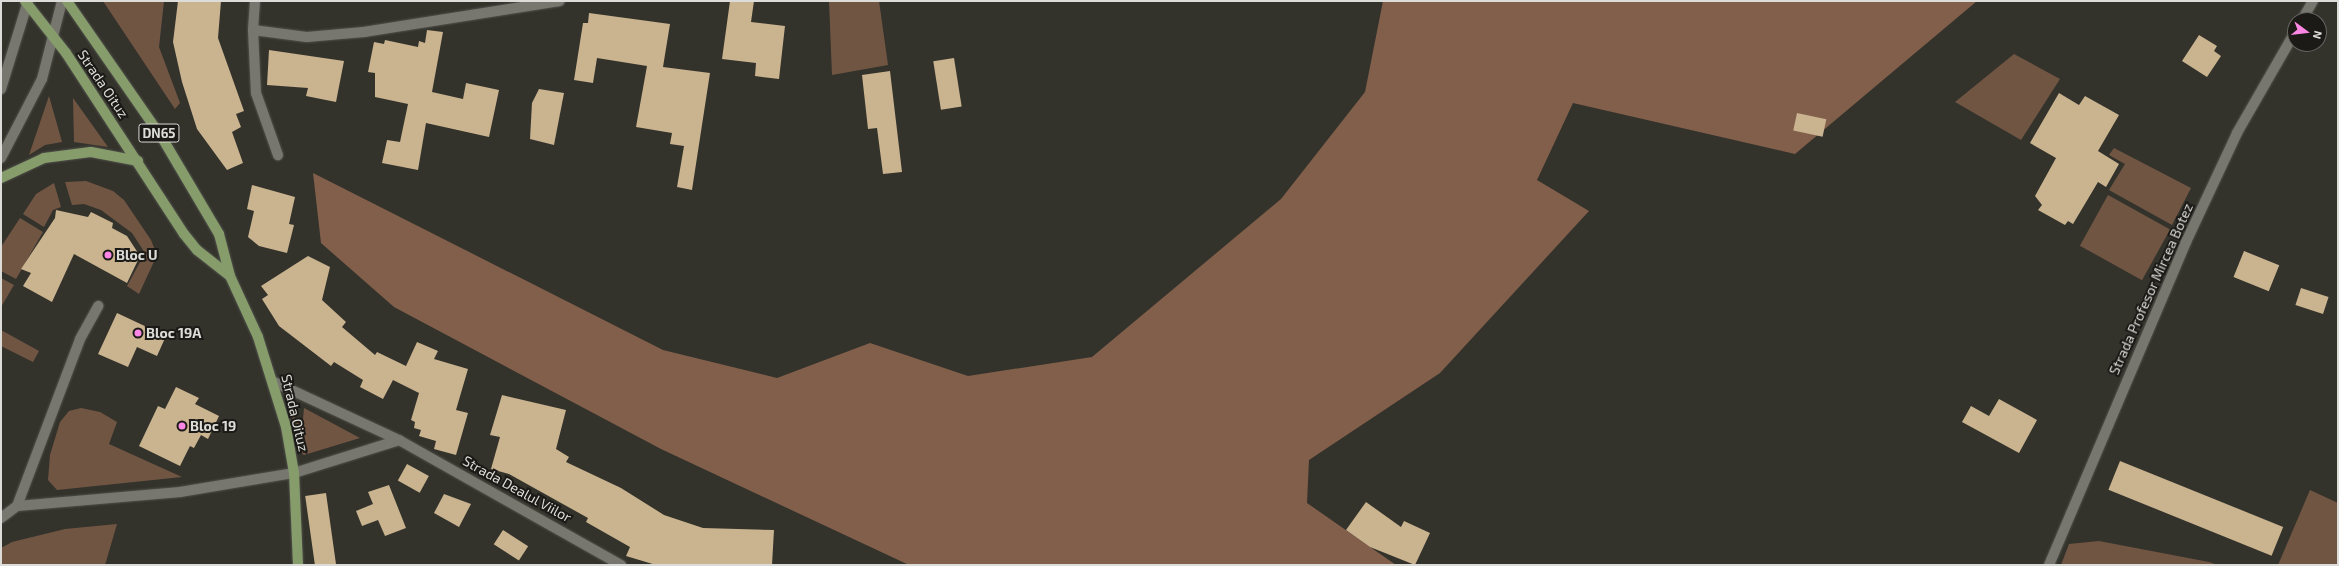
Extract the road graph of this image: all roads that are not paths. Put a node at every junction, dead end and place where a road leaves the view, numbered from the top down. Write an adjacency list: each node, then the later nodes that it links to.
1 (62, 1): 9 (street)
2 (67, 1): 16 (main road, Strada Oituz / DN65)
3 (255, 1): 8 (street)
4 (560, 1): 8 (street)
5 (2313, 1): 7 (street)
6 (27, 2): 9 (main road, Strada Oituz / DN65); 11 (street)
7 (2307, 12)
8 (253, 30): 12 (street)
9 (54, 35): 13 (street); 14 (main road, Strada Oituz / DN65)
10 (2287, 46): 25 (street, Strada Profesor Mircea Botez)
11 (1, 89)
12 (278, 156)
13 (1, 158)
14 (138, 162): 15 (main road); 16 (main road, Strada Oituz / DN65)
15 (1, 178)
16 (230, 276): 18 (main road, Strada Oituz / DN65)
17 (98, 306): 21 (street)
18 (274, 382): 19 (street, Strada Dealul Viilor); 20 (main road, Strada Oituz / DN65)
19 (399, 440): 20 (street); 24 (street, Strada Dealul Viilor)
20 (294, 473): 21 (street); 23 (main road, Strada Oituz / DN65)
21 (17, 506): 22 (street)
22 (1, 518)
23 (298, 565)
24 (621, 565)
25 (2049, 565)

